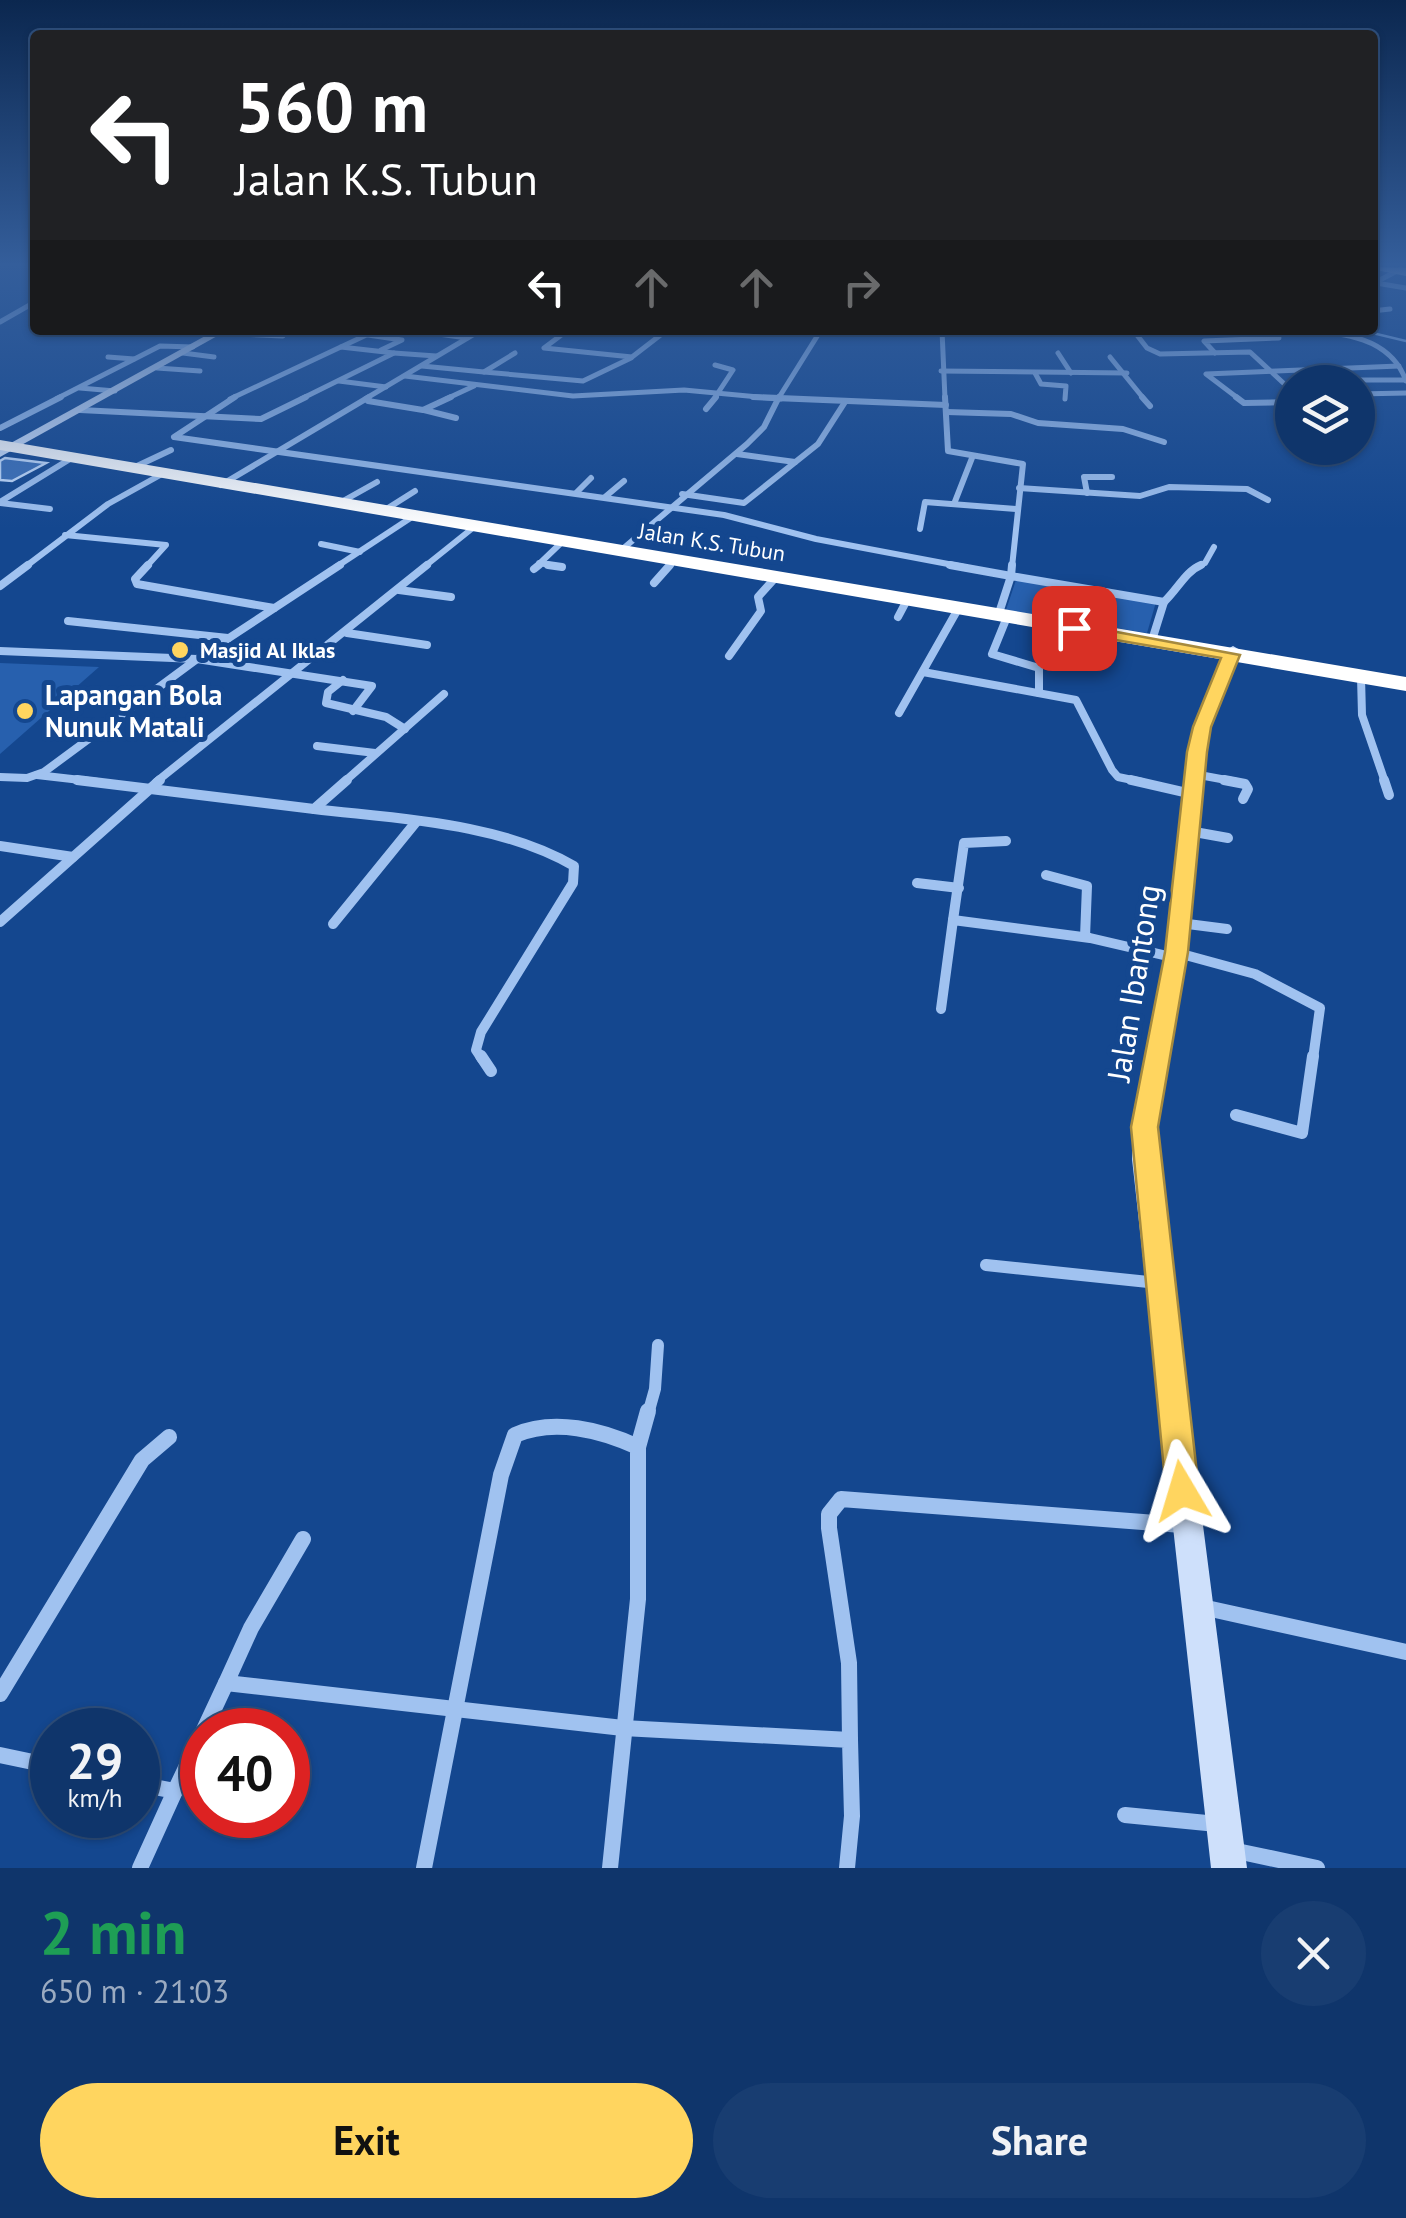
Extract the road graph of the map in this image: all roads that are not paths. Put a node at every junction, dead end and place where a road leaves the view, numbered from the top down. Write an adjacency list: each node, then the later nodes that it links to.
1 (144, 354): 20 (street)
2 (181, 354): 24 (street)
3 (202, 354): 18 (street)
4 (325, 354): 56 (street)
5 (392, 354): 36 (street)
6 (411, 354): 15 (street)
7 (440, 354): 15 (street)
8 (513, 354): 28 (street)
9 (598, 354): 19 (street)
10 (637, 354): 19 (street)
11 (808, 354): 46 (street)
12 (944, 354): 26 (street)
13 (1058, 354): 30 (street)
14 (1251, 354): 27 (street)
15 (437, 356): 22 (street)
16 (108, 357): 20 (street)
17 (1110, 357): 31 (street)
18 (214, 358)
19 (632, 358): 28 (street)
20 (134, 359): 38 (street)
21 (715, 365): 44 (street)
22 (422, 366): 28 (street); 32 (street)
23 (1402, 367): 27 (street); 35 (street)
24 (156, 368): 25 (street); 40 (street)
25 (200, 371)
26 (941, 371): 29 (street); 52 (street)
27 (1266, 371): 33 (street); 50 (street)
28 (484, 372)
29 (1035, 372): 30 (street); 47 (street)
30 (1071, 373): 31 (street)
31 (1127, 373): 51 (street)
32 (405, 376): 37 (street); 39 (street)
33 (1275, 378)
34 (1375, 380): 35 (street)
35 (1406, 380)
36 (338, 381): 39 (street); 56 (street)
37 (477, 384): 44 (street); 55 (street)
38 (78, 388): 40 (street); 58 (street)
39 (388, 388): 45 (street)
40 (115, 391): 54 (street)
41 (1375, 393): 42 (street)
42 (1382, 393): 43 (street); 49 (street)
43 (1406, 393)
44 (713, 395): 46 (street); 53 (street)
45 (367, 400): 55 (street); 62 (street)
46 (777, 400): 48 (street); 63 (street)
47 (1065, 400)
48 (845, 402): 52 (street); 66 (street)
49 (1392, 402)
50 (1275, 403)
51 (1150, 406)
52 (947, 408): 59 (street); 64 (street)
53 (706, 409)
54 (80, 410): 56 (street); 60 (street)
55 (424, 410): 57 (street)
56 (204, 414): 62 (street)
57 (456, 418)
58 (0, 428)
59 (1164, 442)
60 (5, 448): 65 (highway, Jalan K.S. Tubun); 67 (highway, Jalan K.S. Tubun)
61 (171, 450): 67 (street)
62 (282, 451): 73 (street); 76 (street)
63 (736, 454): 66 (street); 78 (street)
64 (972, 458): 74 (street); 83 (street)
65 (70, 459): 68 (highway, Jalan K.S. Tubun); 82 (street)
66 (795, 462): 78 (street)
67 (137, 466): 73 (highway, Jalan K.S. Tubun)
68 (162, 474): 73 (highway, Jalan K.S. Tubun); 91 (street)
69 (1112, 477): 77 (street)
70 (591, 478): 76 (street)
71 (624, 480): 79 (street)
72 (378, 482): 81 (street)
73 (224, 483): 81 (highway, Jalan K.S. Tubun); 88 (highway, Jalan K.S. Tubun)
74 (1019, 488): 77 (street); 87 (street)
75 (415, 490): 85 (street)
76 (576, 493): 79 (street)
77 (1087, 493): 80 (street)
78 (682, 494): 84 (street)
79 (606, 497): 84 (street)
80 (1268, 500)
81 (343, 501): 85 (highway, Jalan K.S. Tubun)
82 (0, 503): 86 (street)
83 (954, 504): 87 (street); 90 (street)
84 (666, 506): 95 (street); 99 (street)
85 (388, 508): 95 (highway, Jalan K.S. Tubun)
86 (50, 509)
87 (1016, 509): 99 (street)
88 (412, 517): 89 (highway, Jalan K.S. Tubun); 96 (street)
89 (474, 527): 92 (highway, Jalan K.S. Tubun); 103 (street)
90 (920, 529)
91 (65, 535): 102 (street); 106 (street)
92 (562, 542): 95 (highway, Jalan K.S. Tubun); 98 (street)
93 (321, 544): 96 (street)
94 (1214, 547): 105 (street)
95 (621, 550): 97 (highway, Jalan K.S. Tubun); 108 (highway, Jalan K.S. Tubun)
96 (360, 552): 106 (street)
97 (673, 561): 100 (highway, Jalan K.S. Tubun); 101 (street)
98 (562, 567)
99 (1011, 576): 105 (street); 108 (street)
100 (775, 578): 107 (highway, Jalan K.S. Tubun); 116 (street)
101 (654, 583)
102 (0, 586)
103 (398, 590): 104 (street); 110 (street)
104 (452, 597)
105 (1164, 602): 111 (street)
106 (274, 608): 112 (street)
107 (958, 609): 108 (highway, Jalan K.S. Tubun); 118 (street)
108 (1002, 614): 111 (highway, Jalan K.S. Tubun); 115 (highway, Jalan K.S. Tubun); 123 (street)
109 (68, 621): 112 (street)
110 (347, 633): 113 (street); 119 (street)
111 (1154, 637): 115 (highway, Jalan K.S. Tubun)
112 (229, 638): 117 (street)
113 (428, 645)
114 (0, 651): 117 (street)
115 (1232, 652): 120 (highway, Jalan K.S. Tubun); 122 (highway, Jalan K.S. Tubun); 132 (street, Jalan Ibantong)
116 (729, 656)
117 (197, 660): 119 (street); 130 (street)
118 (923, 672): 123 (street); 126 (street)
119 (296, 673): 121 (street); 133 (street)
120 (1361, 676): 122 (highway, Jalan K.S. Tubun); 134 (street)
121 (344, 680): 125 (street); 125 (street)
122 (1406, 682)
123 (1039, 693): 132 (street)
124 (444, 694): 127 (street)
125 (352, 711): 127 (street)
126 (899, 713)
127 (404, 729): 129 (street)
128 (317, 746): 129 (street)
129 (375, 753): 136 (street)
130 (37, 775): 131 (street); 133 (street)
131 (0, 777)
132 (1193, 784): 135 (street); 138 (street, Jalan Ibantong)
133 (147, 790): 136 (street); 142 (street)
134 (1389, 795)
135 (1242, 799)
136 (314, 809): 137 (street)
137 (416, 822): 149 (street); 154 (street)
138 (1188, 830): 139 (street); 148 (street, Jalan Ibantong)
139 (1228, 838)
140 (1006, 841): 145 (street)
141 (0, 846): 142 (street)
142 (73, 857): 147 (street)
143 (1046, 875): 151 (street)
144 (917, 883): 145 (street)
145 (959, 888): 146 (street)
146 (953, 920): 151 (street); 153 (street)
147 (0, 922)
148 (1179, 923): 150 (street); 152 (street, Jalan Ibantong)
149 (332, 924)
150 (1227, 929)
151 (1085, 938): 152 (street)
152 (1176, 955): 155 (street); 157 (street, Jalan Ibantong)
153 (941, 1009)
154 (490, 1071)
155 (1236, 1114)
156 (986, 1265): 157 (street)
157 (1158, 1283): 161 (street, Jalan Ibantong)
158 (658, 1345): 160 (street)
159 (170, 1437): 166 (street)
160 (638, 1447): 168 (street); 169 (street)
161 (1187, 1525): 163 (street, Jalan Ibantong); 170 (street)
162 (303, 1539): 165 (street)
163 (1196, 1606): 164 (street); 177 (street, Jalan Ibantong)
164 (1406, 1652)
165 (226, 1684): 167 (street); 168 (street)
166 (0, 1694)
167 (214, 1708)
168 (453, 1708): 169 (street); 179 (street)
169 (623, 1728): 170 (street); 180 (street)
170 (850, 1740): 181 (street)
171 (0, 1755): 172 (street)
172 (30, 1761)
173 (180, 1783): 175 (street)
174 (160, 1789): 175 (street)
175 (176, 1792): 178 (street)
176 (1125, 1815): 177 (street)
177 (1226, 1847): 182 (street)
178 (140, 1868)
179 (424, 1868)
180 (610, 1868)
181 (847, 1868)
182 (1317, 1868)

